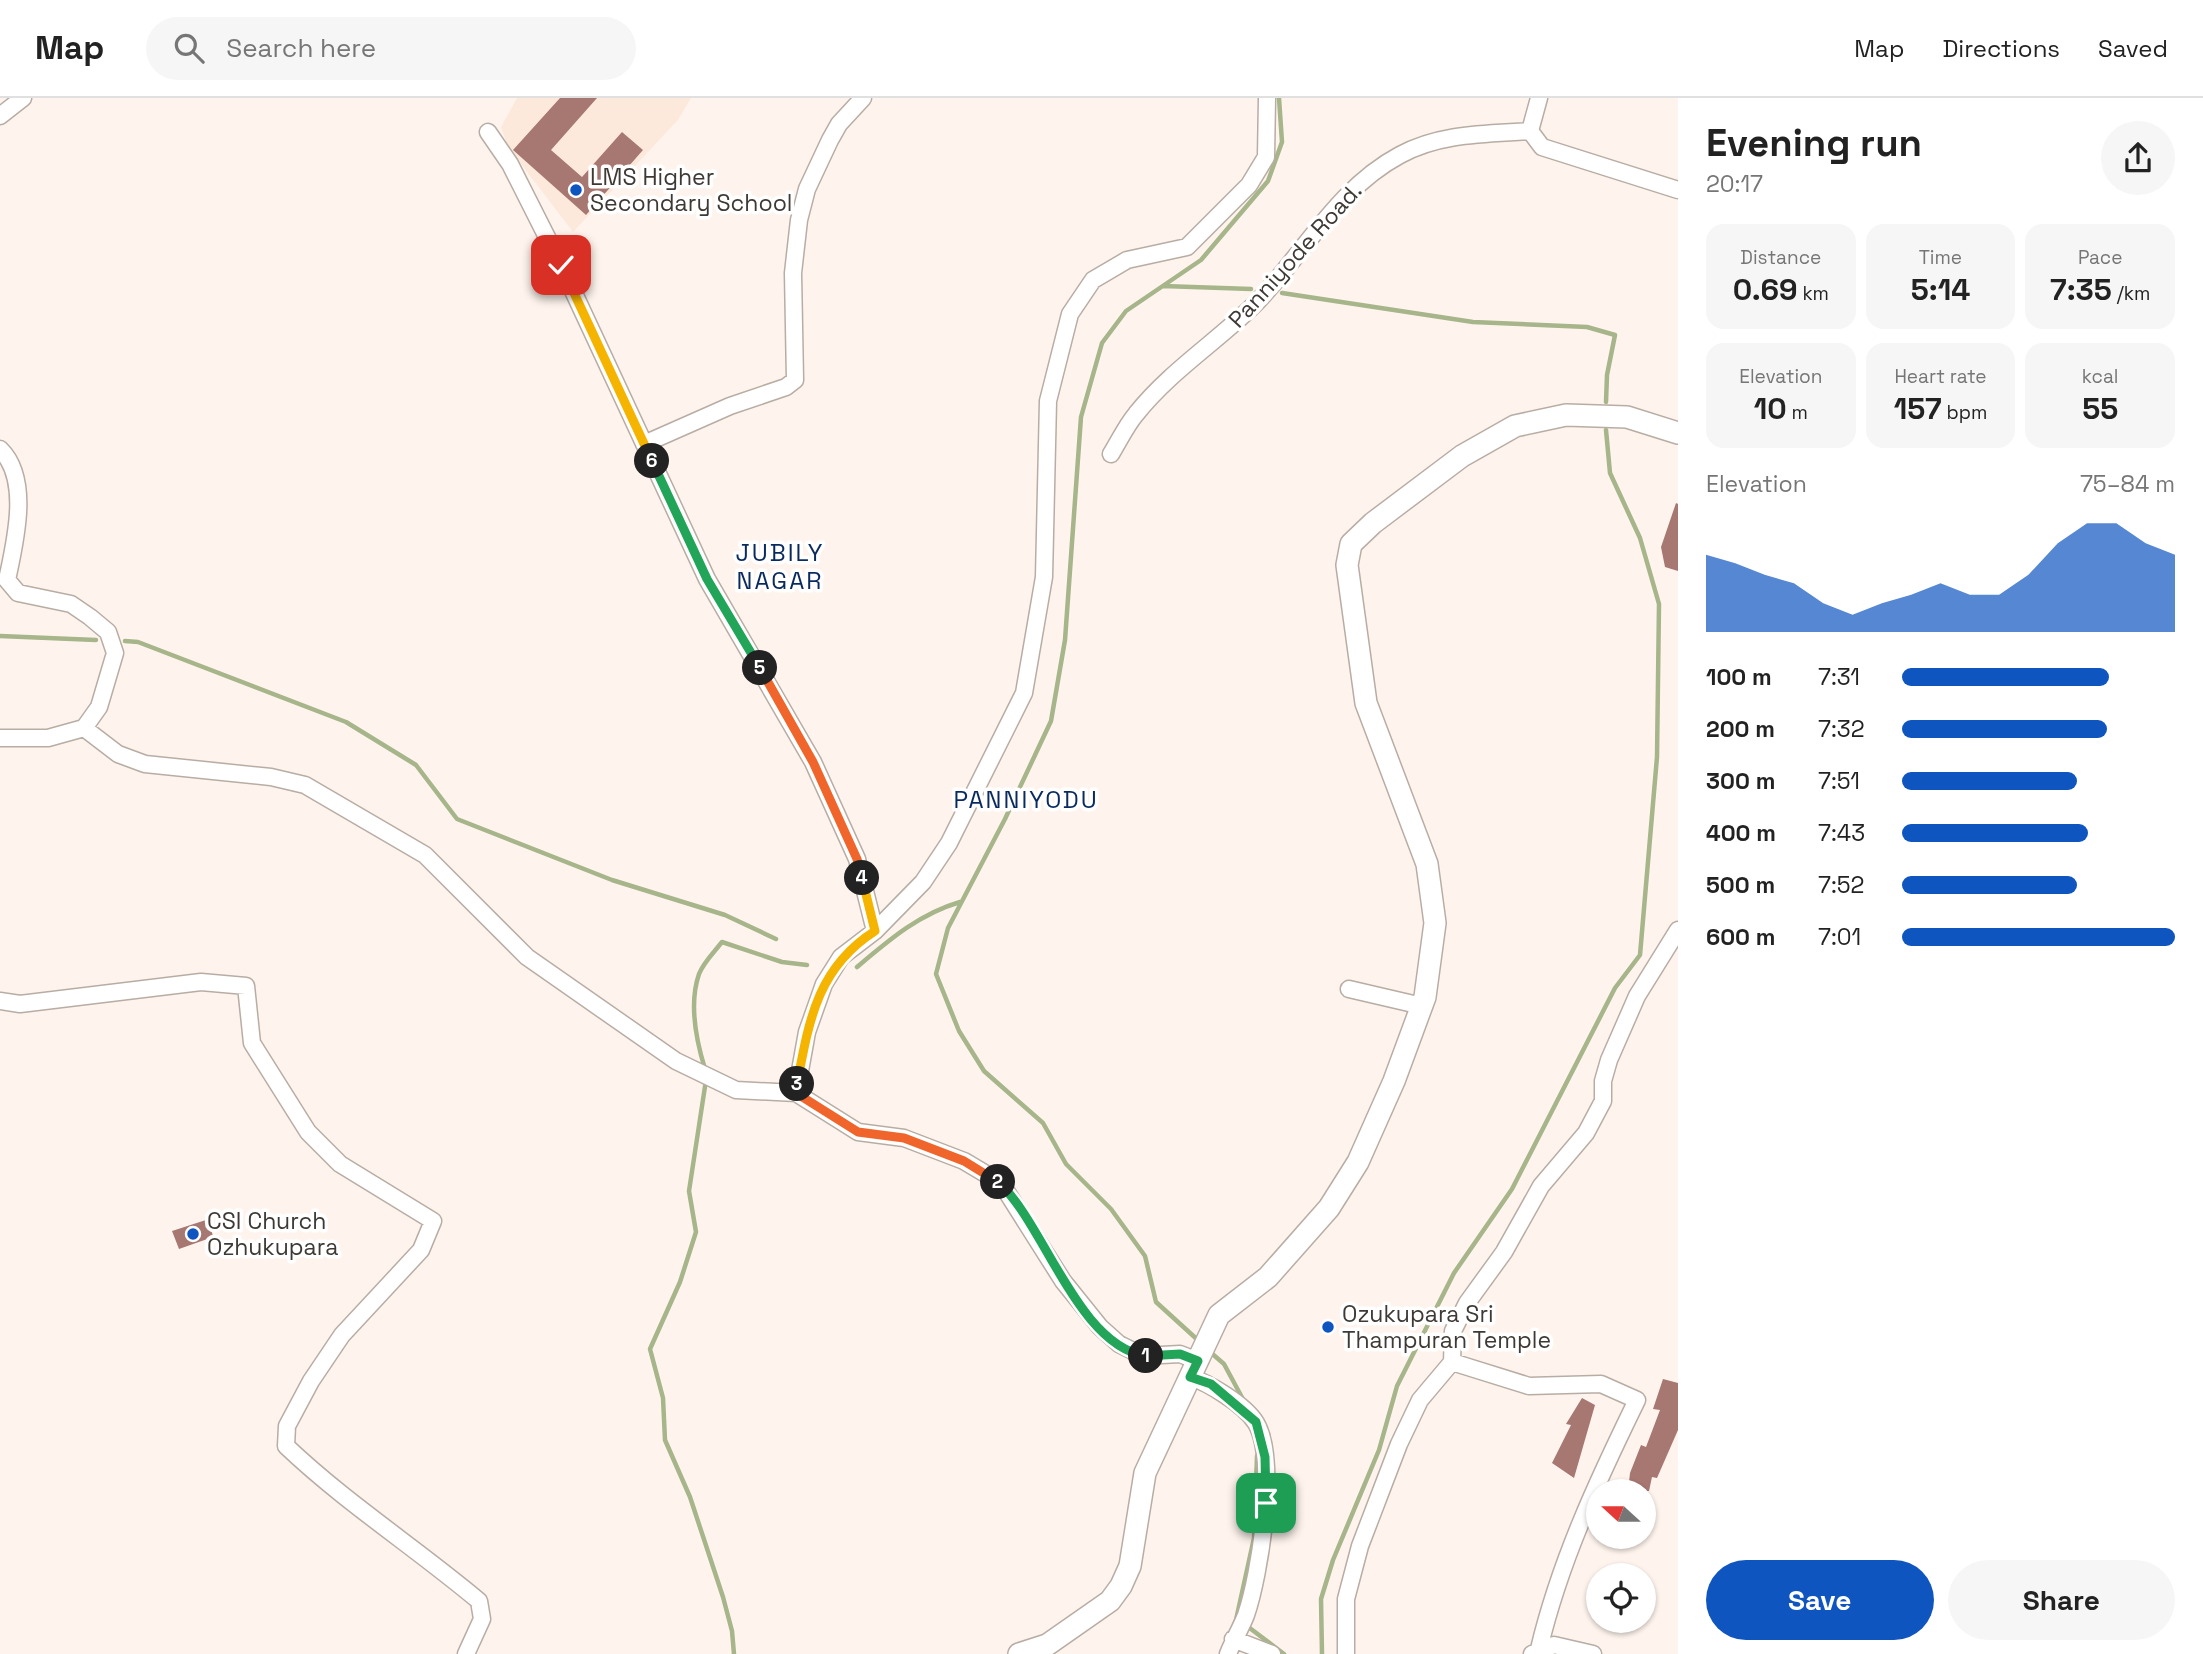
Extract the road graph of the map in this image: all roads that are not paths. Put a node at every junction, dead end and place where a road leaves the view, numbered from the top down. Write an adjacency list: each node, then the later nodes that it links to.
1 (23, 98): 5 (street)
2 (863, 98): 10 (street)
3 (1267, 98): 16 (street)
4 (1539, 98): 6 (street)
5 (0, 116)
6 (1530, 131): 8 (street); 12 (street, Panniyode Road.)
7 (488, 132): 10 (street)
8 (1678, 190)
9 (1678, 433): 19 (main road)
10 (644, 444): 16 (street)
11 (0, 449): 13 (street)
12 (1111, 454)
13 (84, 728): 14 (street); 20 (street)
14 (0, 738)
15 (1678, 930): 21 (street)
16 (875, 931): 20 (street)
17 (1349, 989): 19 (street)
18 (0, 1001): 25 (street)
19 (1422, 1006): 22 (main road)
20 (796, 1093): 22 (street)
21 (1452, 1362): 24 (street); 28 (street)
22 (1197, 1363): 23 (street); 26 (main road)
23 (1231, 1646): 27 (street)
24 (1535, 1652): 29 (street)
25 (466, 1654)
26 (1018, 1654)
27 (1272, 1654)
28 (1346, 1654)
29 (1593, 1654)

